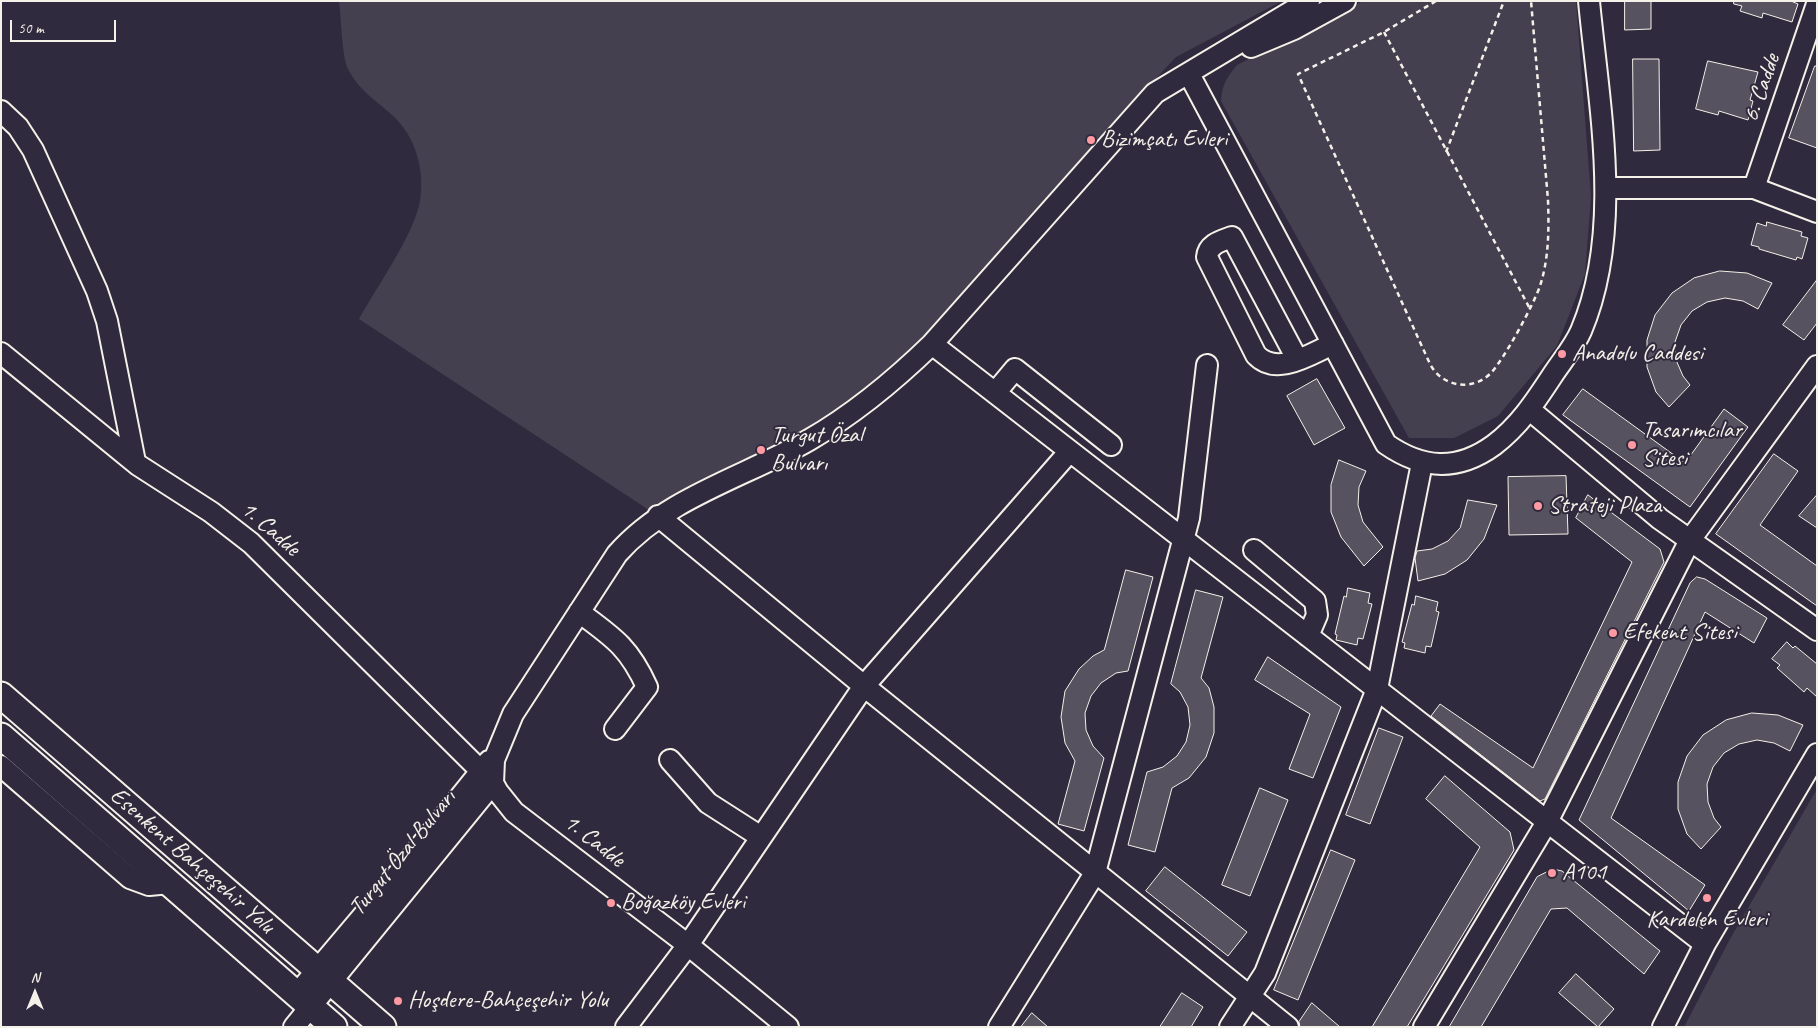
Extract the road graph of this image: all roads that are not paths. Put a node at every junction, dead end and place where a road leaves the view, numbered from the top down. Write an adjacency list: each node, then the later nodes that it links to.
1 (1309, 1): 5 (street)
2 (1346, 1): 5 (street)
3 (1589, 1): 7 (street)
4 (1817, 4): 8 (street, 6. Cadde)
5 (1189, 74): 10 (street); 11 (street)
6 (1, 111): 20 (street)
7 (1606, 188): 8 (street); 17 (street)
8 (1754, 188): 9 (street)
9 (1817, 212)
10 (932, 344): 16 (street); 22 (street)
11 (1333, 344): 13 (street); 21 (street)
12 (1, 353): 20 (street, 1. Cadde)
13 (1297, 359): 13 (street)
14 (1207, 366): 24 (street)
15 (1817, 366): 23 (street)
16 (995, 393): 18 (street); 19 (street)
17 (1530, 410): 21 (street); 23 (street)
18 (1111, 445)
19 (1070, 451): 24 (street); 29 (street)
20 (135, 462): 37 (street, 1. Cadde)
21 (1422, 464): 30 (street)
22 (658, 516): 26 (street); 29 (street)
23 (1690, 540): 27 (street); 38 (street)
24 (1183, 541): 28 (street); 40 (street)
25 (1254, 550): 28 (street)
26 (579, 612): 32 (street); 37 (street)
27 (1817, 630)
28 (1308, 636): 30 (street)
29 (864, 686): 39 (street); 40 (street)
30 (1377, 690): 38 (street); 45 (street)
31 (1, 695): 44 (main road, Esenkent Bahçeşehir Yolu)
32 (615, 730)
33 (1, 736): 41 (main road, Esenkent Bahçeşehir Yolu)
34 (1817, 754): 42 (street)
35 (670, 760): 39 (street)
36 (1, 766): 41 (street)
37 (487, 777): 43 (street, 1. Cadde); 44 (street, Turgut Özal Bulvarı)
38 (1547, 822): 42 (street); 55 (street)
39 (761, 837): 43 (street)
40 (1095, 873): 45 (street); 52 (street)
41 (170, 883): 46 (main road, Esenkent Bahçeşehir Yolu)
42 (1705, 944): 56 (street)
43 (688, 945): 50 (street); 51 (street, 1. Cadde)
44 (324, 976): 46 (street, Turgut Özal Bulvarı); 49 (main road, Esenkent Bahçeşehir Yolu)
45 (1251, 997): 53 (street); 54 (street)
46 (303, 1000): 47 (street, Turgut Özal Bulvarı); 48 (main road, Esenkent Bahçeşehir Yolu)
47 (294, 1027)
48 (334, 1027)
49 (382, 1027)
50 (626, 1027)
51 (788, 1027)
52 (998, 1027)
53 (1230, 1027)
54 (1288, 1027)
55 (1424, 1027)
56 (1663, 1027)

